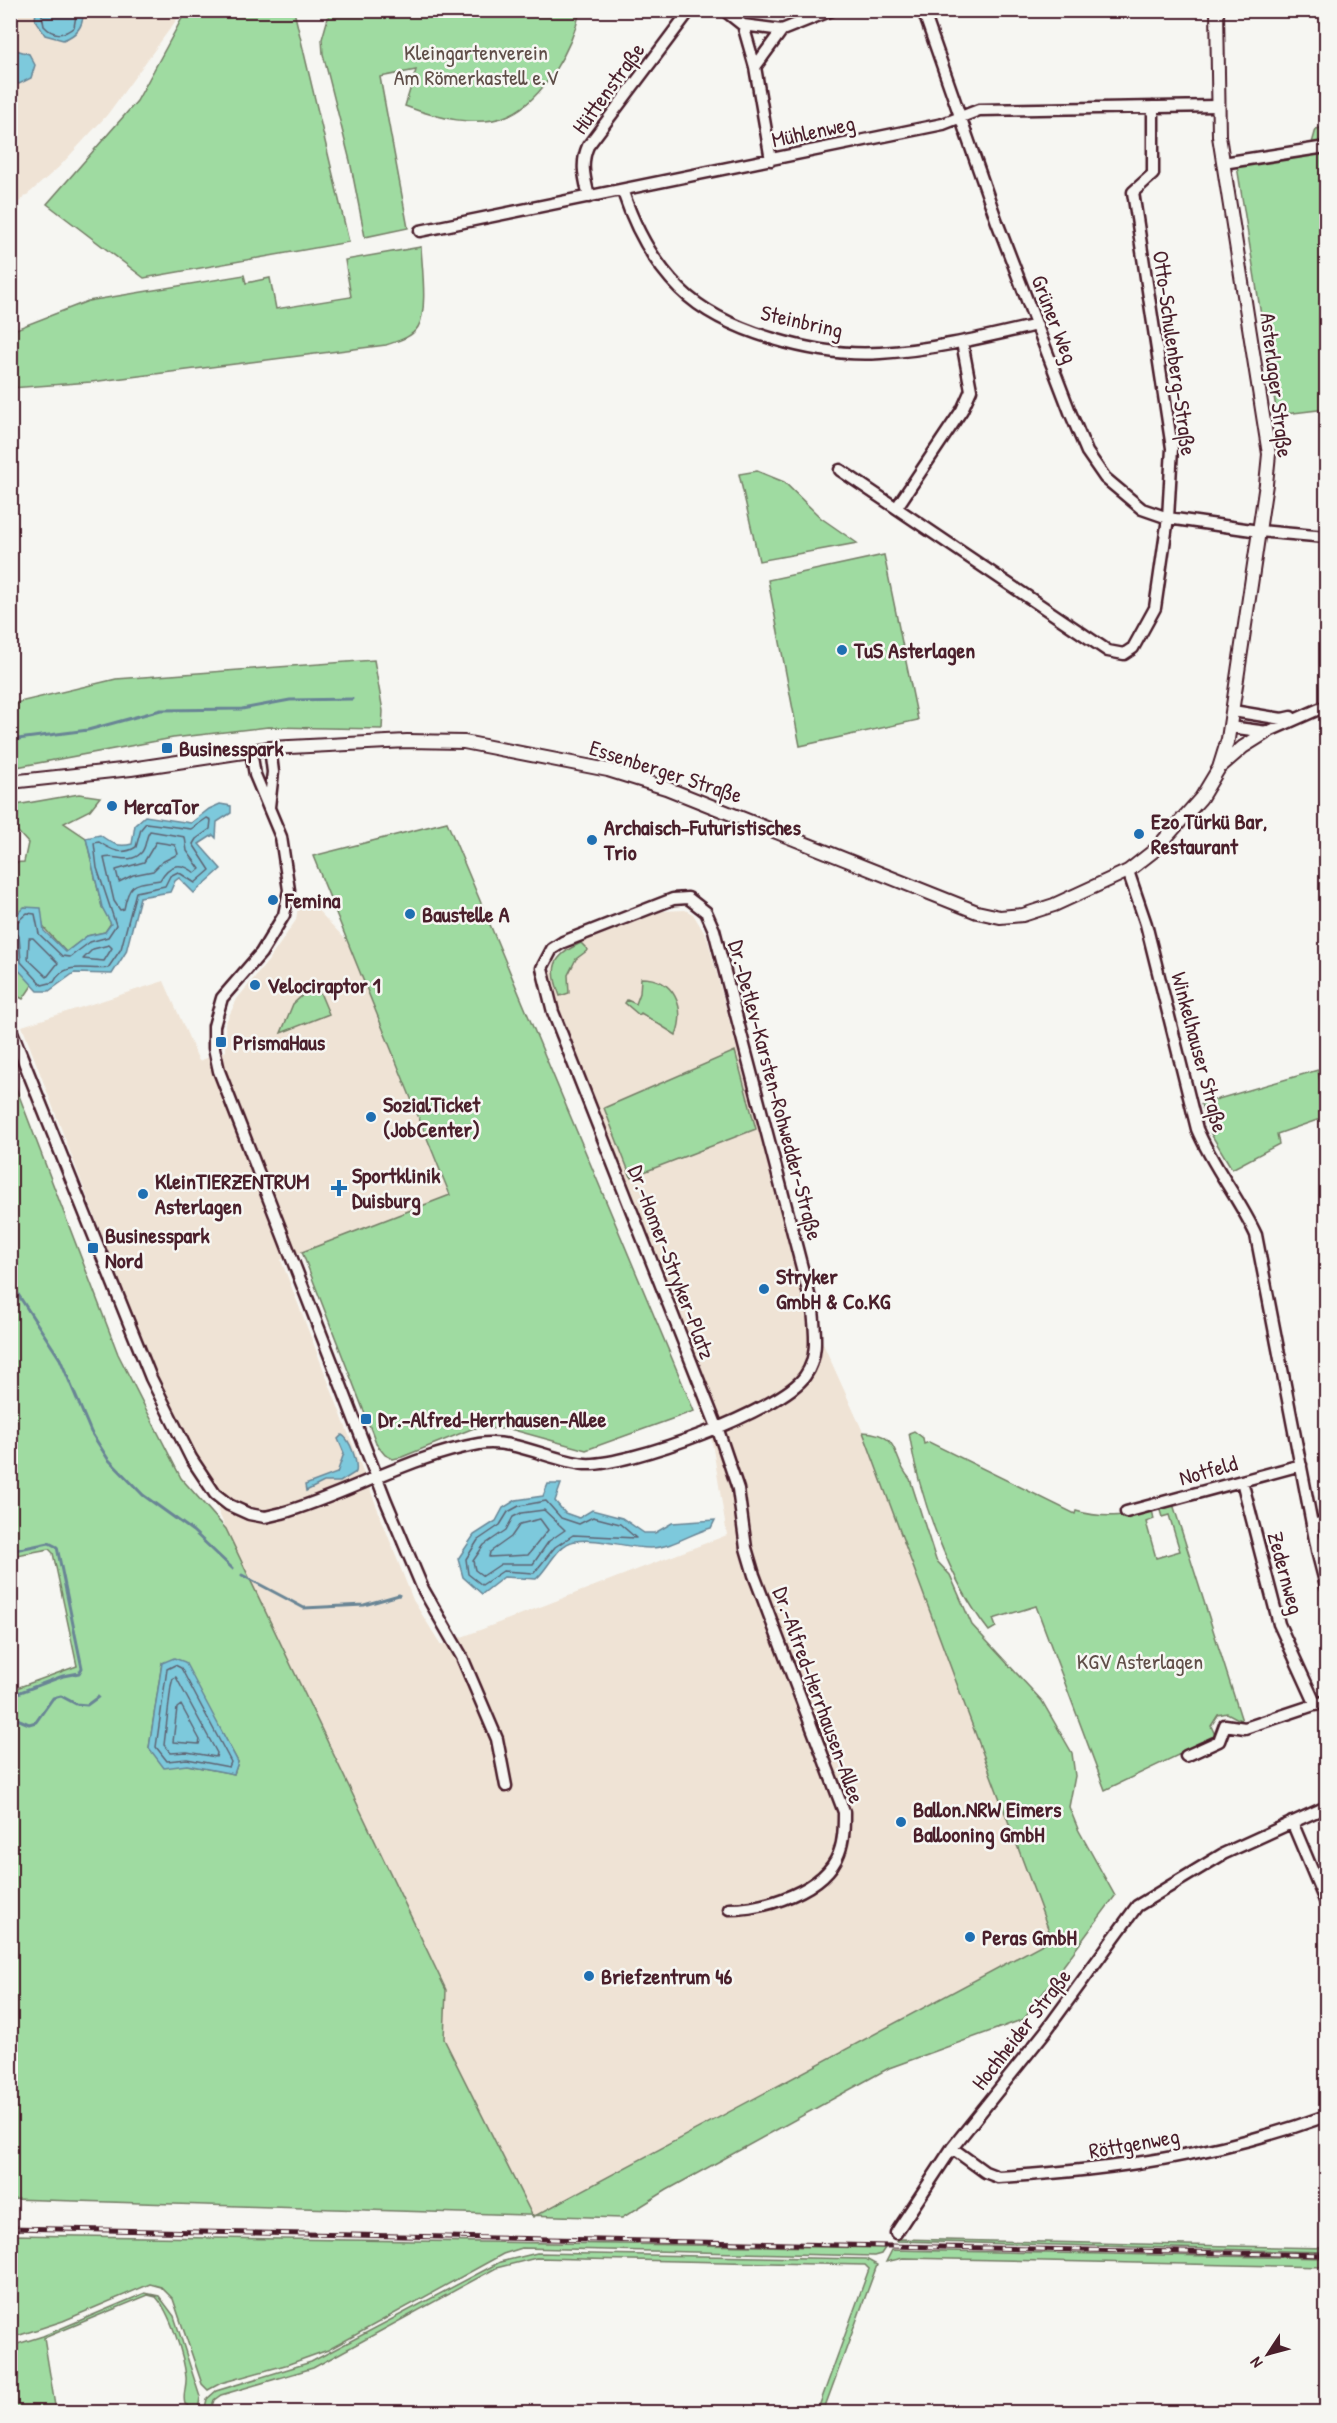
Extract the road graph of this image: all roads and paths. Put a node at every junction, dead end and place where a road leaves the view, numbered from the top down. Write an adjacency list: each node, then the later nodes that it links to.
1 (690, 10): 16 (street, Hüttenstraße)
2 (724, 10): 6 (street)
3 (832, 10): 7 (street)
4 (923, 10): 11 (street, Grüner Weg)
5 (1217, 10): 9 (main road, Asterlager Straße)
6 (743, 25): 7 (street); 8 (street)
7 (782, 30): 8 (street)
8 (755, 67): 13 (street)
9 (1217, 106): 10 (street, Mühlenweg); 14 (main road, Asterlager Straße)
10 (1153, 107): 11 (street, Mühlenweg); 22 (street, Otto-Schulenberg-Straße)
11 (960, 117): 13 (street, Mühlenweg); 18 (street, Grüner Weg)
12 (1326, 147): 14 (street)
13 (771, 160): 15 (street, Mühlenweg)
14 (1223, 162): 23 (main road, Asterlager Straße)
15 (623, 192): 16 (street, Mühlenweg); 19 (street, Steinbring)
16 (589, 197): 17 (street, Mühlenweg)
17 (420, 231)
18 (1036, 325): 19 (street, Steinbring); 22 (street, Grüner Weg)
19 (962, 342): 21 (street)
20 (840, 470): 21 (street, Otto-Schulenberg-Straße)
21 (897, 507): 22 (street, Otto-Schulenberg-Straße)
22 (1168, 518): 23 (street, Grüner Weg)
23 (1259, 531): 24 (street, Grüner Weg); 26 (main road, Asterlager Straße)
24 (1326, 537)
25 (1326, 706): 27 (street)
26 (1233, 711): 27 (street); 28 (main road, Asterlager Straße)
27 (1301, 716): 29 (street)
28 (1230, 727): 29 (street); 32 (main road, Asterlager Straße)
29 (1267, 732): 32 (main road)
30 (270, 748): 31 (main road, Essenberger Straße); 34 (street); 35 (main road, Essenberger Straße)
31 (251, 751): 33 (main road, Essenberger Straße); 34 (street)
32 (1220, 768): 35 (main road, Asterlager Straße)
33 (10, 782)
34 (269, 808): 40 (street)
35 (1128, 871): 39 (street, Winkelhauser Straße)
36 (10, 1027): 40 (street, Dr.-Detlev-Karsten-Rohwedder-Straße)
37 (592, 1112): 38 (street, Dr.-Homer-Stryker-Platz); 38 (street, Dr.-Detlev-Karsten-Rohwedder-Straße)
38 (717, 1427): 40 (street, Dr.-Detlev-Karsten-Rohwedder-Straße); 52 (street, Dr.-Alfred-Herrhausen-Allee)
39 (1301, 1465): 41 (street, Notfeld); 44 (street, Winkelhauser Straße)
40 (377, 1478): 48 (street)
41 (1242, 1481): 42 (street, Notfeld); 46 (street, Zedernweg)
42 (1126, 1512)
43 (1326, 1522): 44 (street)
44 (1312, 1525): 45 (street, Winkelhauser Straße)
45 (1326, 1586)
46 (1321, 1703): 47 (street)
47 (1186, 1756)
48 (506, 1786)
49 (1326, 1807): 50 (street, Hochheider Straße)
50 (1292, 1822): 51 (street); 54 (street, Hochheider Straße)
51 (1326, 1903)
52 (729, 1910)
53 (1326, 2116): 54 (street, Röttgenweg)
54 (952, 2148): 55 (street, Hochheider Straße)
55 (896, 2233)

